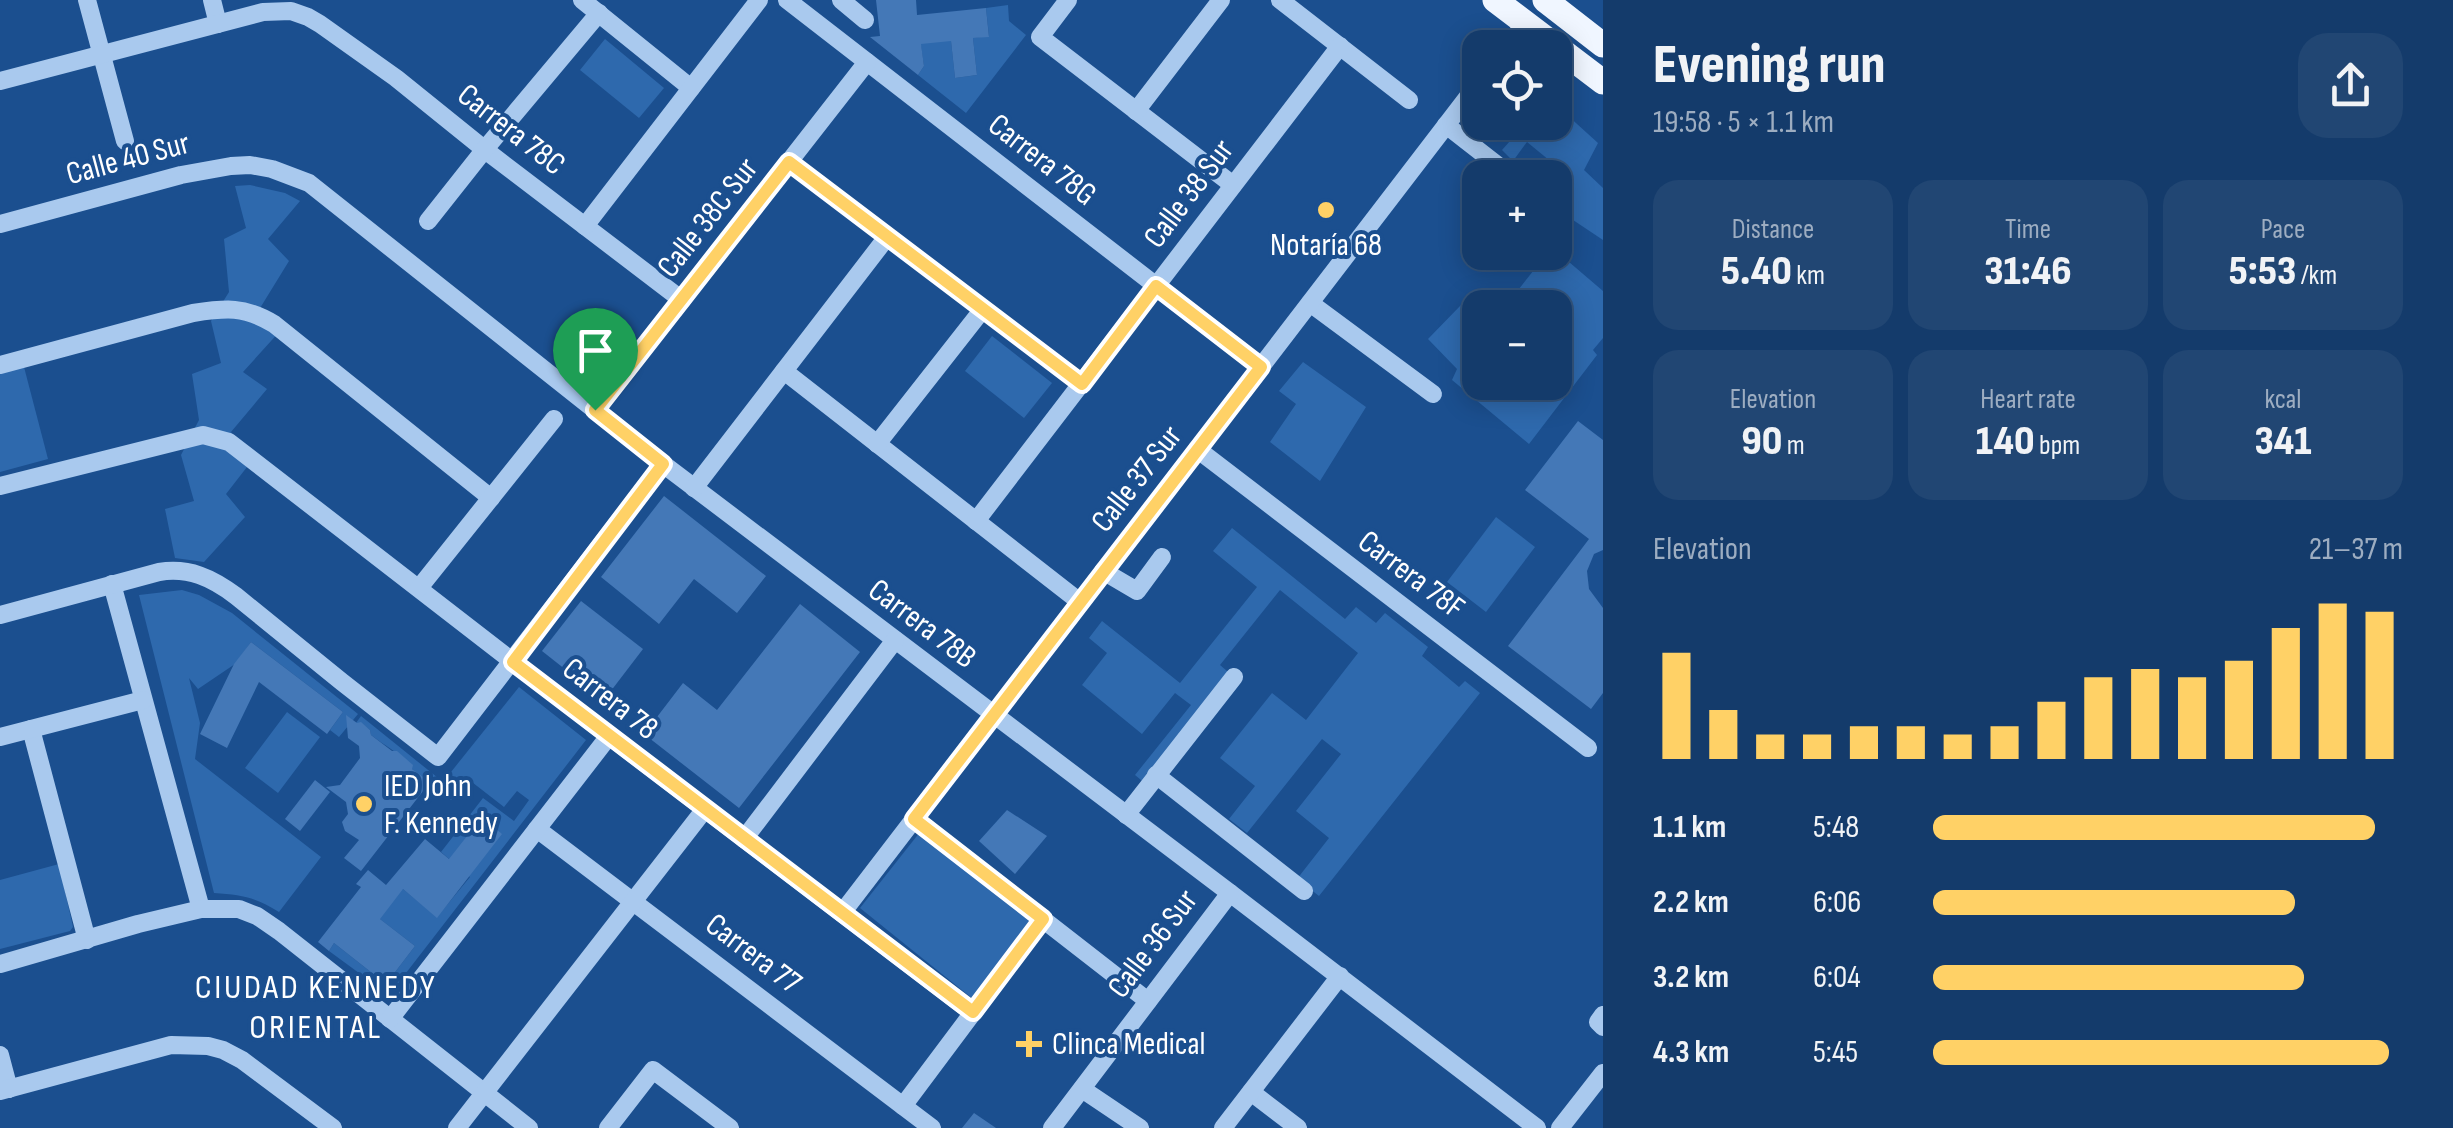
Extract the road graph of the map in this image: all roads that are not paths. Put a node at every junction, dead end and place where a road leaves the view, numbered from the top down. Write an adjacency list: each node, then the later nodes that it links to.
1 (87, 0): 19 (street)
2 (212, 0): 16 (street)
3 (582, 0): 13 (street)
4 (759, 0): 23 (street)
5 (787, 0): 15 (street, Carrera 78G)
6 (837, 0): 14 (street); 15 (street)
7 (1068, 0): 26 (street)
8 (1221, 0): 26 (street)
9 (1280, 0): 18 (street)
10 (1495, 0): 12 (main road)
11 (1545, 0): 17 (main road)
12 (1527, 12): 22 (main road)
13 (599, 13): 23 (street); 29 (street)
14 (865, 20)
15 (816, 23): 20 (street, Carrera 78G)
16 (218, 24): 19 (street); 29 (street, Carrera 78C)
17 (1603, 45)
18 (1340, 46): 24 (street); 33 (street, Calle 38 Sur)
19 (102, 54): 21 (street); 28 (street)
20 (867, 62): 31 (street, Calle 38C Sur); 38 (street, Carrera 78G)
21 (0, 80)
22 (1603, 82)
23 (692, 88): 36 (street)
24 (1409, 100)
25 (1462, 105): 27 (street, Calle 37 Sur)
26 (1136, 111): 33 (street)
27 (1446, 126): 30 (street); 40 (street, Calle 37 Sur)
28 (125, 141)
29 (485, 150): 34 (street); 36 (street, Carrera 78C)
30 (1490, 160)
31 (789, 162): 37 (street); 39 (street, Calle 38C Sur)
32 (272, 169): 35 (street, Calle 40 Sur); 47 (street, Carrera 78B)
33 (1234, 185): 38 (street, Calle 38 Sur)
34 (428, 221)
35 (0, 224)
36 (585, 226): 39 (street, Carrera 78C)
37 (888, 237): 41 (street); 44 (street)
38 (1156, 286): 43 (street, Carrera 78G); 45 (street, Calle 38 Sur)
39 (682, 300): 47 (street, Calle 38C Sur)
40 (1310, 302): 43 (street, Calle 37 Sur); 46 (street)
41 (983, 309): 45 (street); 49 (street)
42 (0, 364): 54 (street)
43 (1261, 367): 50 (street, Calle 37 Sur)
44 (784, 371): 49 (street); 53 (street)
45 (1082, 384): 55 (street, Calle 38 Sur)
46 (1433, 394)
47 (595, 410): 51 (street, Carrera 78B)
48 (554, 419): 54 (street)
49 (877, 444): 55 (street)
50 (1198, 449): 57 (street, Calle 37 Sur); 70 (street, Carrera 78F)
51 (663, 464): 53 (street, Carrera 78B); 63 (street)
52 (0, 486): 59 (street, Carrera 78)
53 (694, 488): 62 (street, Carrera 78B)
54 (491, 498): 59 (street)
55 (976, 521): 60 (street)
56 (1162, 557): 57 (street)
57 (1104, 571): 60 (street, Calle 37 Sur)
58 (112, 584): 61 (street); 63 (street); 65 (street)
59 (419, 588): 63 (street, Carrera 78)
60 (1080, 602): 66 (street, Calle 37 Sur)
61 (1, 610)
62 (895, 640): 66 (street, Carrera 78B); 76 (street)
63 (513, 662): 69 (street, Carrera 78)
64 (1234, 676): 71 (street)
65 (143, 700): 67 (street); 80 (street)
66 (993, 716): 73 (street, Carrera 78B); 74 (street, Calle 37 Sur)
67 (31, 728): 68 (street); 83 (street)
68 (0, 736)
69 (609, 736): 72 (street, Carrera 78); 75 (street)
70 (1588, 748)
71 (1156, 775): 73 (street); 77 (street)
72 (705, 809): 76 (street, Carrera 78); 79 (street)
73 (1126, 815): 78 (street, Carrera 78B)
74 (914, 819): 81 (street, Calle 37 Sur); 82 (street)
75 (537, 829): 79 (street, Carrera 77); 89 (street)
76 (744, 838): 81 (street, Carrera 78)
77 (1304, 891)
78 (1230, 893): 85 (street, Carrera 78B); 86 (street, Calle 36 Sur)
79 (633, 902): 96 (street); 97 (street, Carrera 77)
80 (200, 909): 83 (street); 89 (street)
81 (842, 913): 87 (street, Carrera 78)
82 (1043, 919): 86 (street); 87 (street)
83 (87, 940): 84 (street)
84 (0, 964)
85 (1340, 976): 95 (street); 98 (street, Carrera 78B)
86 (1148, 1001): 93 (street, Calle 36 Sur)
87 (973, 1012): 97 (street)
88 (1603, 1015): 90 (street)
89 (390, 1019): 96 (street)
90 (1603, 1027)
91 (0, 1056): 94 (street)
92 (1603, 1073): 109 (street)
93 (1082, 1089): 105 (street, Calle 36 Sur); 106 (street)
94 (4, 1090): 99 (street)
95 (1251, 1092): 107 (street); 108 (street)
96 (484, 1093): 100 (street); 101 (street)
97 (903, 1106): 104 (street, Carrera 77)
98 (1531, 1126)
99 (333, 1128)
100 (457, 1128)
101 (529, 1128)
102 (608, 1128): 103 (street)
103 (730, 1128)
104 (932, 1128)
105 (1052, 1128)
106 (1140, 1128)
107 (1223, 1128)
108 (1298, 1128)
109 (1560, 1128)

